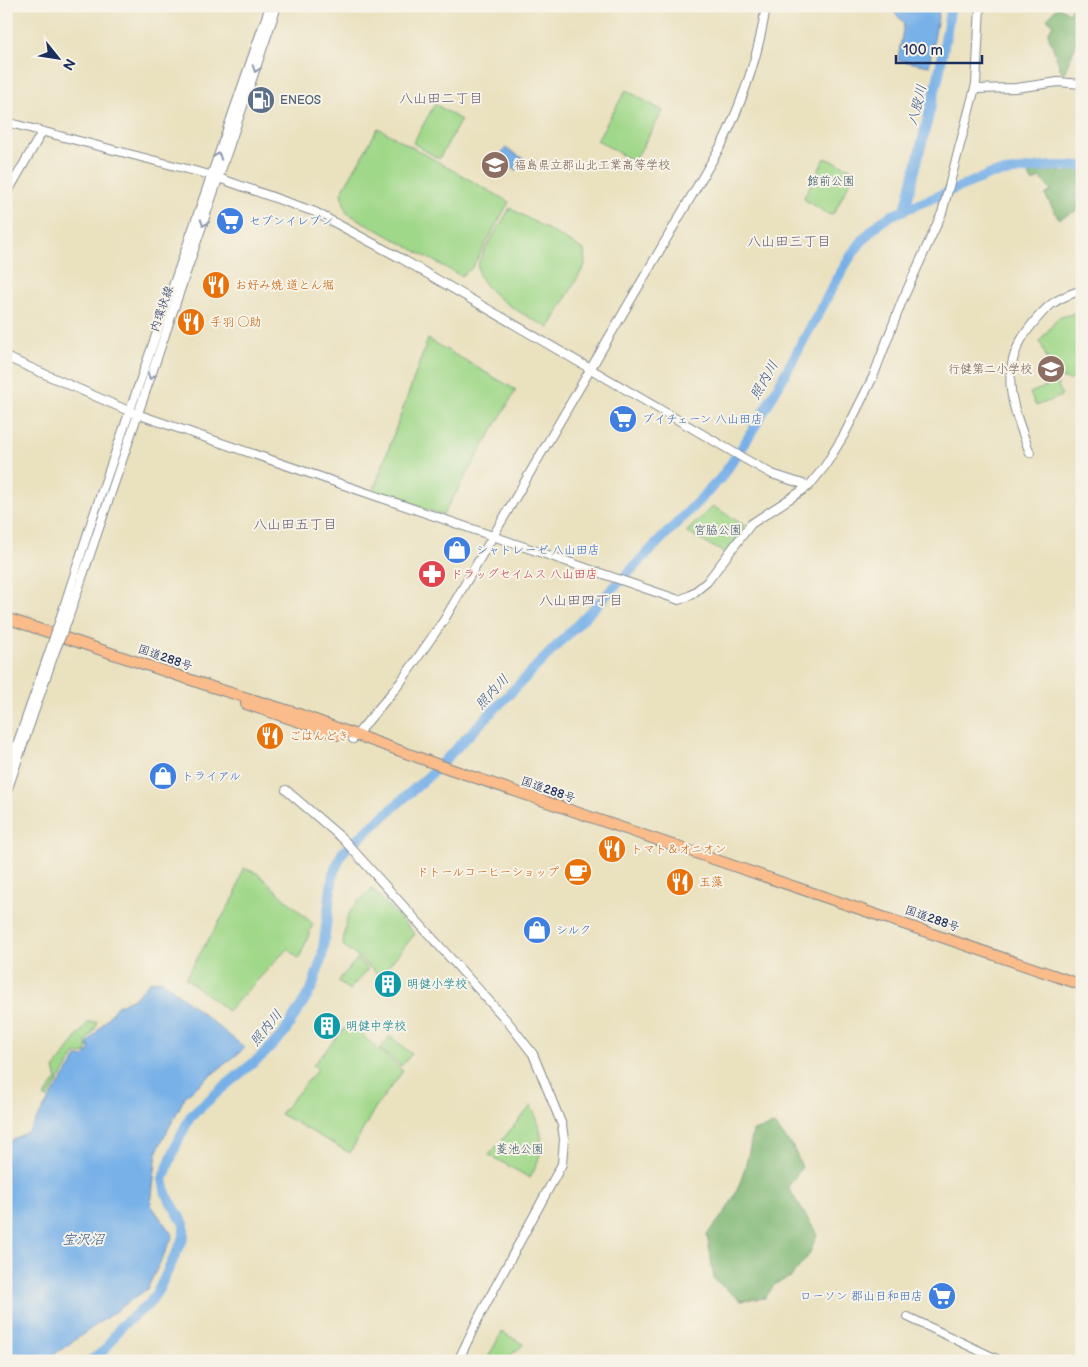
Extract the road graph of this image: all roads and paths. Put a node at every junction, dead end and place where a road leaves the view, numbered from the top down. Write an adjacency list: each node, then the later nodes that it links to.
1 (270, 6): 9 (street, one-way to 1)
2 (277, 6): 10 (street, 内環状線, one-way to 10)
3 (766, 6): 14 (street)
4 (980, 6): 6 (street)
5 (1082, 84): 6 (street)
6 (974, 89): 17 (street)
7 (6, 122): 8 (street)
8 (42, 132): 9 (street); 11 (street)
9 (210, 175): 10 (street); 15 (street)
10 (220, 178): 14 (street); 15 (street, 内環状線, one-way to 15)
11 (6, 195)
12 (1082, 290): 16 (street)
13 (6, 356): 15 (street)
14 (590, 369): 17 (street); 18 (street)
15 (134, 413): 18 (street); 21 (street, bridge)
16 (1030, 453)
17 (809, 486): 18 (street)
18 (492, 538): 22 (street)
19 (6, 618): 22 (highway, 国道288号)
20 (6, 622): 22 (highway, 国道288号)
21 (52, 652): 23 (street); 25 (street)
22 (355, 737): 26 (highway, 国道288号)
23 (6, 776)
24 (286, 790): 28 (street)
25 (6, 794)
26 (1082, 987)
27 (908, 1317): 29 (street)
28 (458, 1361)
29 (1001, 1361)

